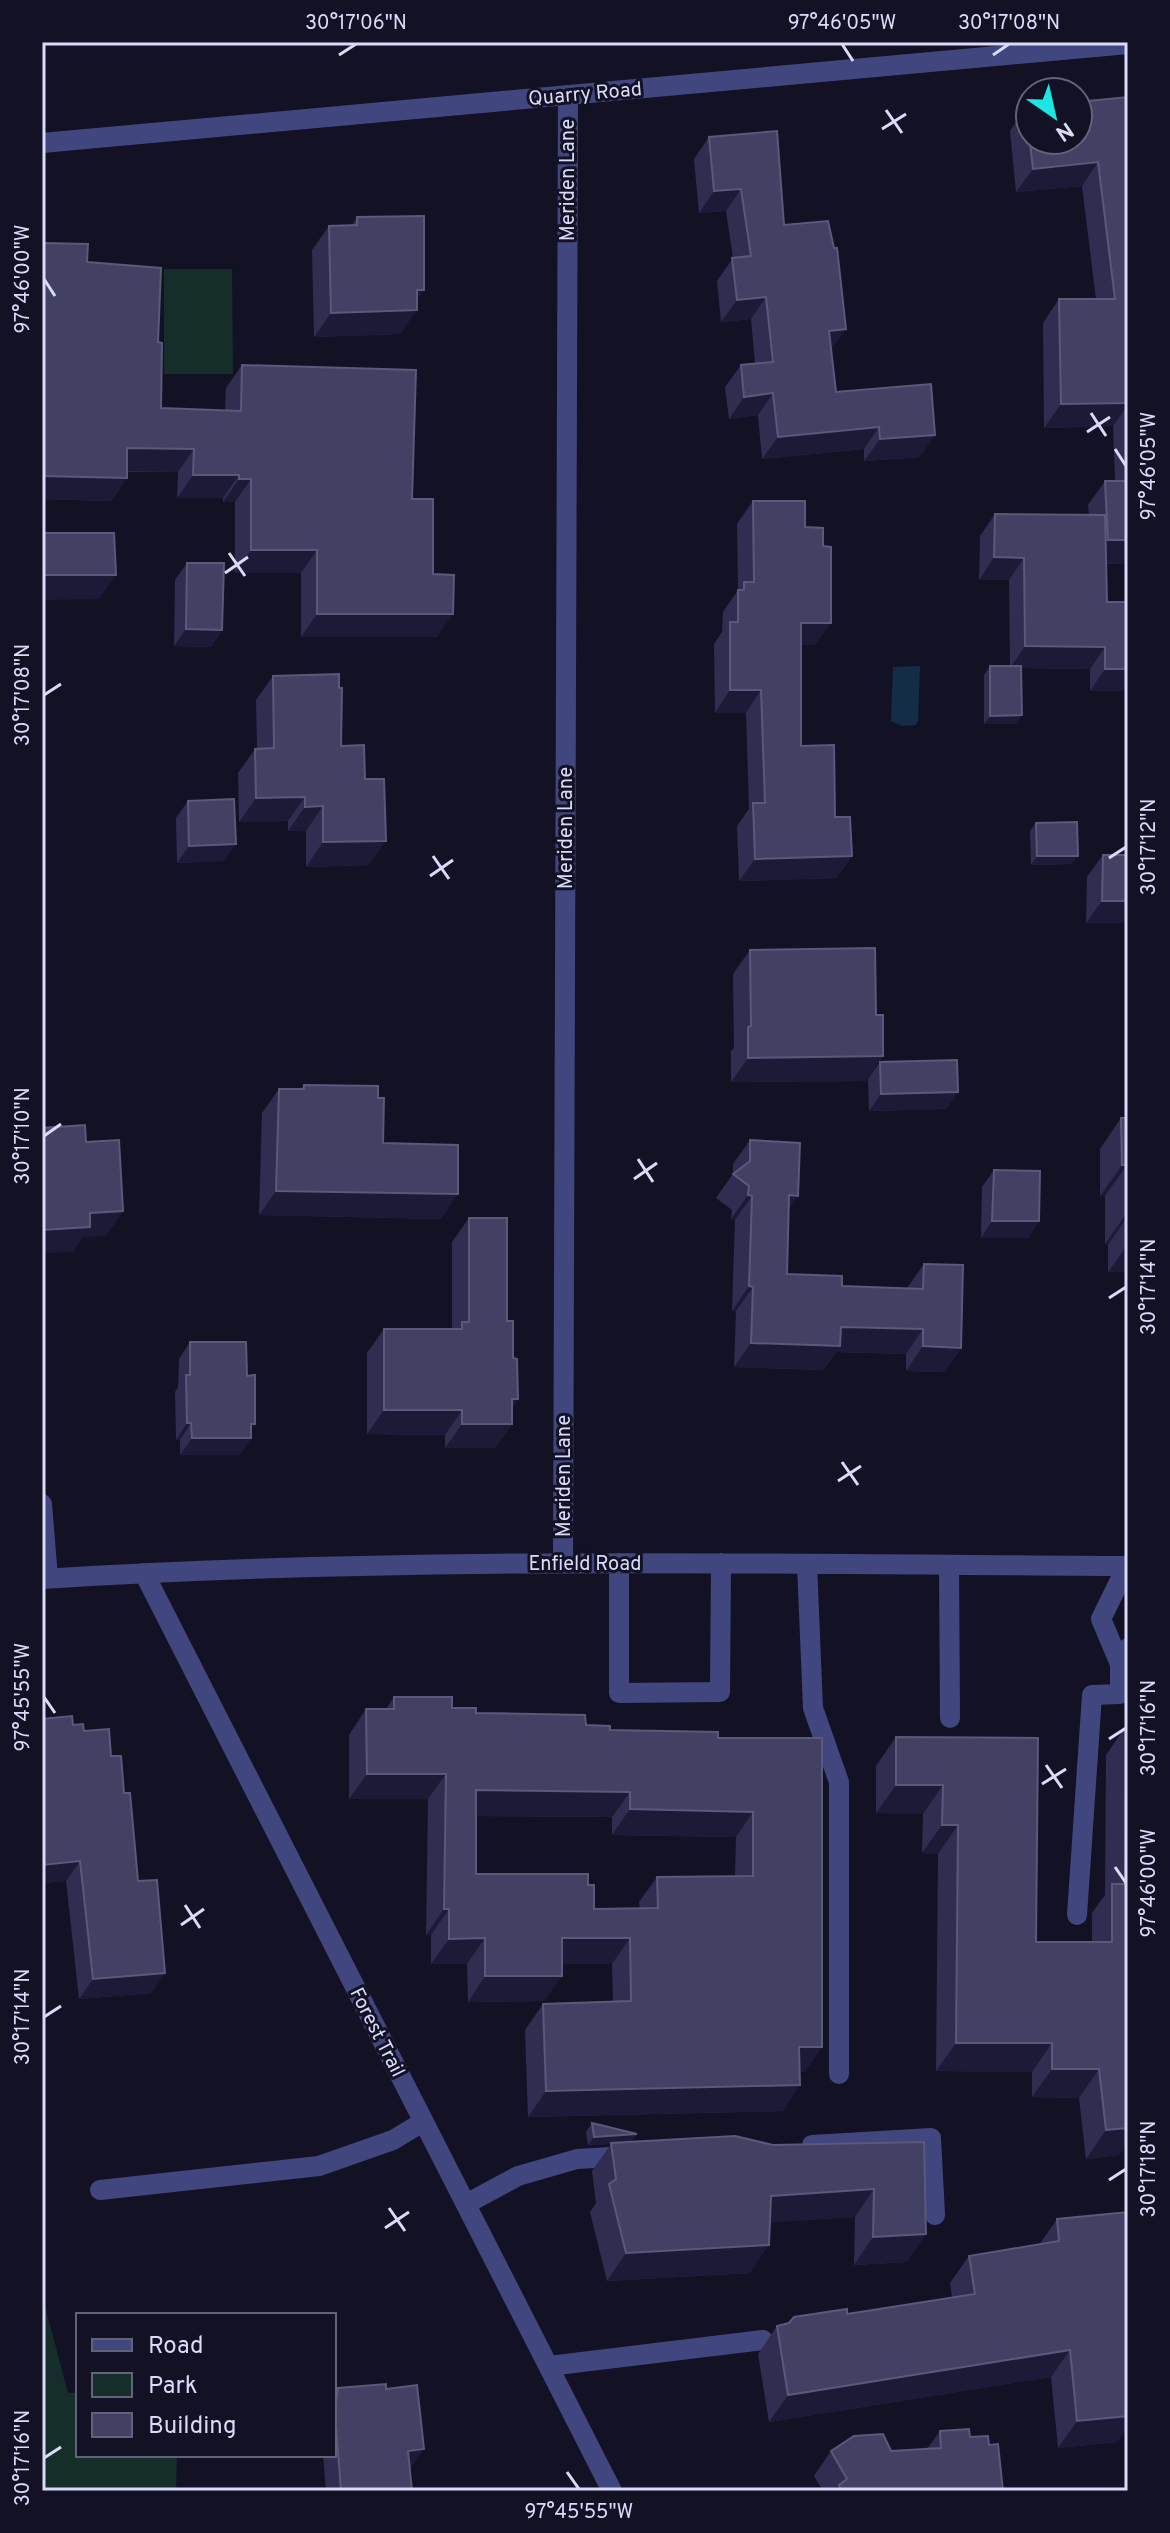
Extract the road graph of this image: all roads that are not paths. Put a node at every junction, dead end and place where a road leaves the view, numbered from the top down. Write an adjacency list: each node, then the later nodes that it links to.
1 (1128, 44): 2 (street, Quarry Road)
2 (568, 95): 3 (street, Quarry Road); 5 (street, Meriden Lane)
3 (42, 143)
4 (42, 1504): 12 (street)
5 (563, 1562): 6 (street, Enfield Road); 11 (street, Enfield Road)
6 (619, 1563): 7 (street, Enfield Road); 7 (street)
7 (721, 1563): 8 (street, Enfield Road)
8 (807, 1564): 9 (street, Enfield Road); 16 (street)
9 (949, 1565): 10 (street, Enfield Road); 14 (street)
10 (1128, 1567): 13 (street)
11 (144, 1573): 12 (street, Enfield Road); 17 (street, Forest Trail)
12 (45, 1579)
13 (1124, 1656): 15 (street)
14 (950, 1718)
15 (1077, 1915)
16 (839, 2074)
17 (423, 2122): 20 (street); 21 (street, Forest Trail)
18 (792, 2147): 22 (street)
19 (654, 2155): 21 (street)
20 (100, 2190)
21 (466, 2204): 24 (street, Forest Trail)
22 (935, 2215)
23 (763, 2340): 24 (street)
24 (549, 2366): 25 (street, Forest Trail)
25 (612, 2491)

